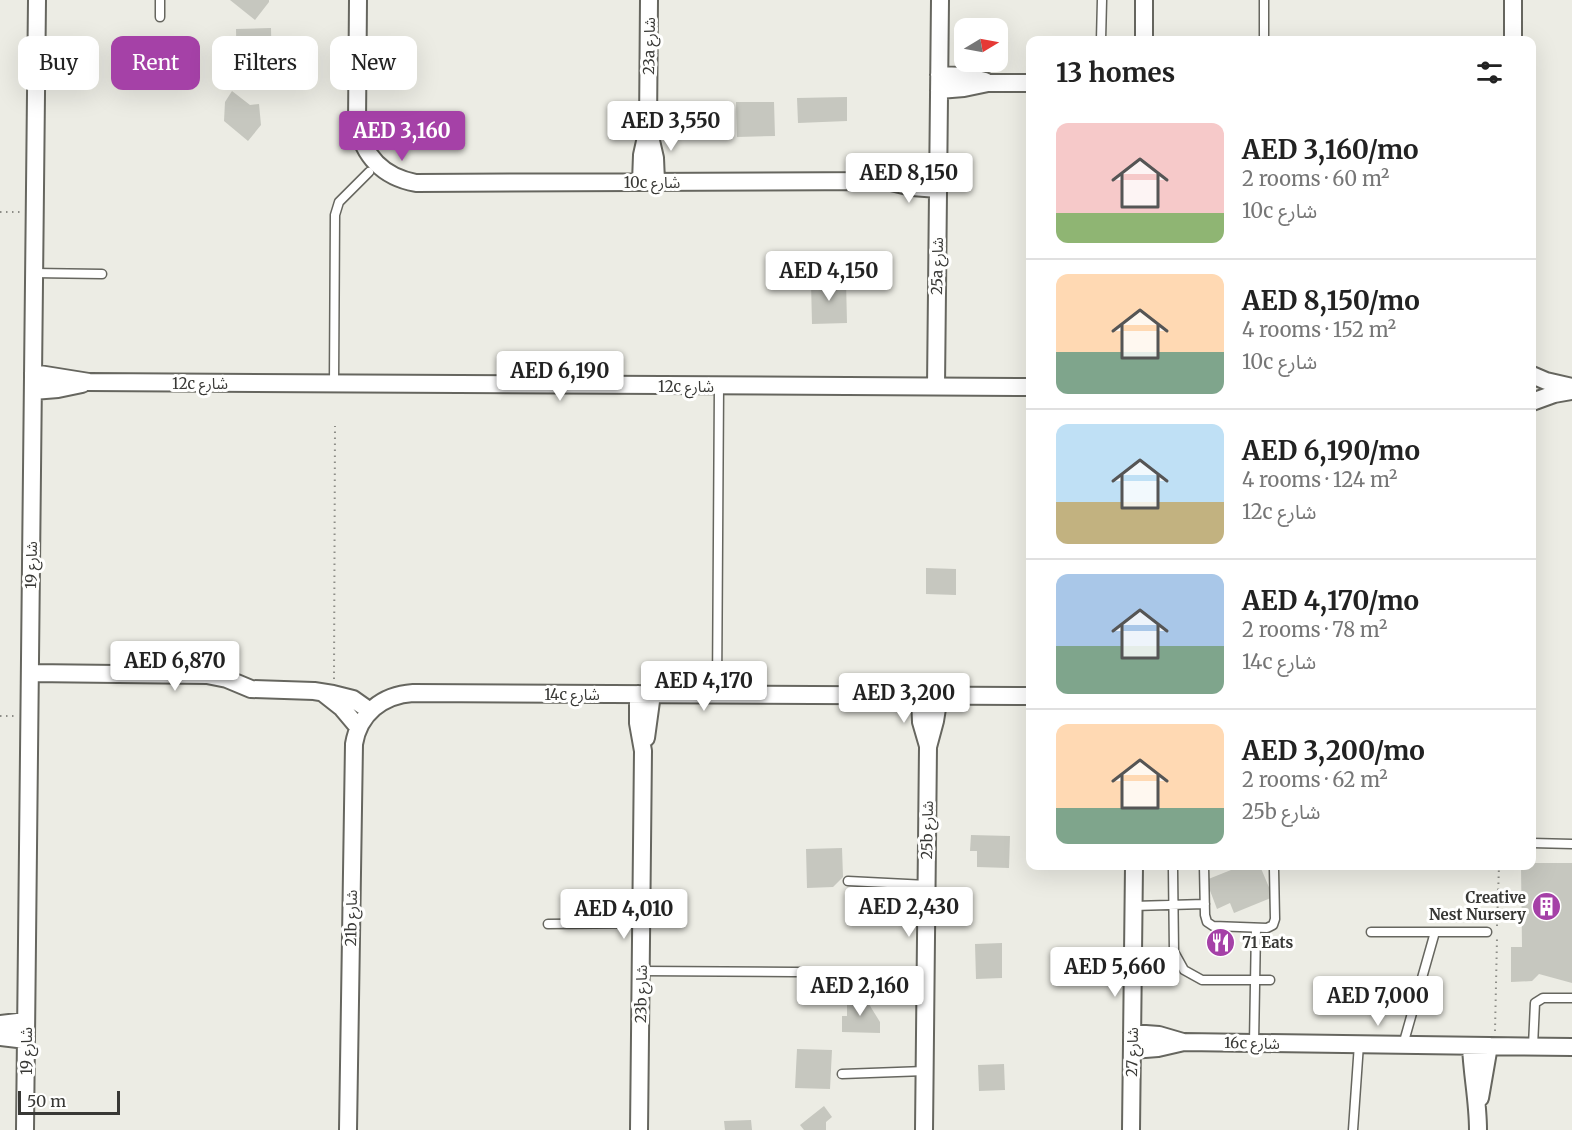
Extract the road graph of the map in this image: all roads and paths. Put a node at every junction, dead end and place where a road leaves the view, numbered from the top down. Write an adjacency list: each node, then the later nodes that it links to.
1 (37, 0): 22 (street, شارع 19)
2 (160, 0): 10 (lane)
3 (358, 0): 17 (street)
4 (650, 0): 20 (street, 23a شارع)
5 (940, 0): 15 (street, 25a شارع)
6 (1102, 0): 11 (lane)
7 (1144, 0): 12 (street)
8 (1264, 0): 13 (lane)
9 (1513, 0): 14 (street)
10 (160, 17)
11 (1101, 36)
12 (1144, 36)
13 (1264, 36)
14 (1513, 36)
15 (939, 82): 16 (street); 18 (street, 25a شارع)
16 (1026, 83)
17 (373, 169): 20 (street, 10c شارع); 29 (lane)
18 (938, 171): 19 (street, 10c شارع); 21 (street, 25a شارع)
19 (887, 181): 20 (street, 10c شارع); 21 (street, 10c شارع)
20 (649, 182)
21 (938, 189): 31 (street, 25a شارع)
22 (34, 212): 23 (path); 24 (street, شارع 19)
23 (0, 213)
24 (34, 273): 25 (lane); 26 (street, شارع 19)
25 (102, 274)
26 (33, 373): 28 (street, 12c شارع); 34 (street, شارع 19)
27 (1536, 377): 33 (street)
28 (89, 382): 29 (street, 12c شارع); 34 (street, 12c شارع)
29 (334, 384): 30 (street, 12c شارع)
30 (719, 386): 31 (street, 12c شارع); 40 (lane)
31 (936, 387): 32 (street, 12c شارع)
32 (1026, 387)
33 (1572, 389): 35 (street)
34 (33, 391): 37 (street, شارع 19)
35 (1536, 401)
36 (335, 426): 38 (path)
37 (30, 673): 38 (street); 70 (street, شارع 19)
38 (328, 693): 44 (street); 45 (street)
39 (645, 694): 40 (street, 14c شارع); 44 (street, 14c شارع); 59 (street, 23b شارع)
40 (717, 694): 41 (street, 14c شارع)
41 (920, 696): 42 (street, 14c شارع); 46 (street, 25b شارع)
42 (939, 696): 43 (street, 14c شارع); 46 (street, 25b شارع)
43 (1026, 696)
44 (370, 711): 45 (street, 21b شارع)
45 (358, 727): 88 (street, 21b شارع)
46 (928, 747): 55 (street, 25b شارع)
47 (1536, 843): 48 (lane)
48 (1572, 843)
49 (1134, 870): 58 (street, شارع 27)
50 (1173, 870): 57 (lane)
51 (1204, 870): 56 (lane)
52 (1274, 870): 61 (lane)
53 (1498, 870): 80 (path)
54 (848, 881): 55 (lane)
55 (927, 885): 66 (street, 25b شارع)
56 (1205, 904): 57 (lane); 61 (lane)
57 (1174, 905): 58 (lane); 67 (lane)
58 (1133, 906): 72 (street, شارع 27)
59 (641, 923): 60 (lane); 65 (street, 23b شارع)
60 (548, 924)
61 (1256, 928): 67 (lane)
62 (1371, 932): 63 (lane)
63 (1435, 932): 64 (lane); 78 (lane)
64 (1487, 932)
65 (641, 971): 66 (lane); 89 (street, 23b شارع)
66 (926, 973): 84 (street, 25b شارع)
67 (1255, 980): 68 (lane); 76 (lane)
68 (1270, 980)
69 (1572, 998): 81 (lane)
70 (26, 1021): 71 (street); 74 (street, شارع 19)
71 (0, 1024)
72 (1132, 1033): 75 (street, 16c شارع); 83 (street, شارع 27)
73 (0, 1037): 74 (street)
74 (26, 1040): 87 (street, شارع 19)
75 (1184, 1042): 76 (street, 16c شارع); 83 (street, 16c شارع)
76 (1254, 1043): 77 (street, 16c شارع)
77 (1359, 1044): 78 (street, 16c شارع); 92 (lane)
78 (1403, 1045): 79 (street, 16c شارع)
79 (1471, 1046): 80 (street, 16c شارع); 86 (street)
80 (1492, 1046): 81 (street, 16c شارع); 86 (street)
81 (1533, 1046): 82 (street, 16c شارع)
82 (1572, 1047)
83 (1132, 1050): 91 (street, شارع 27)
84 (925, 1071): 85 (lane); 90 (street, 25b شارع)
85 (842, 1074)
86 (1478, 1105): 93 (street)
87 (25, 1130)
88 (348, 1130)
89 (639, 1130)
90 (924, 1130)
91 (1131, 1130)
92 (1353, 1130)
93 (1478, 1130)

